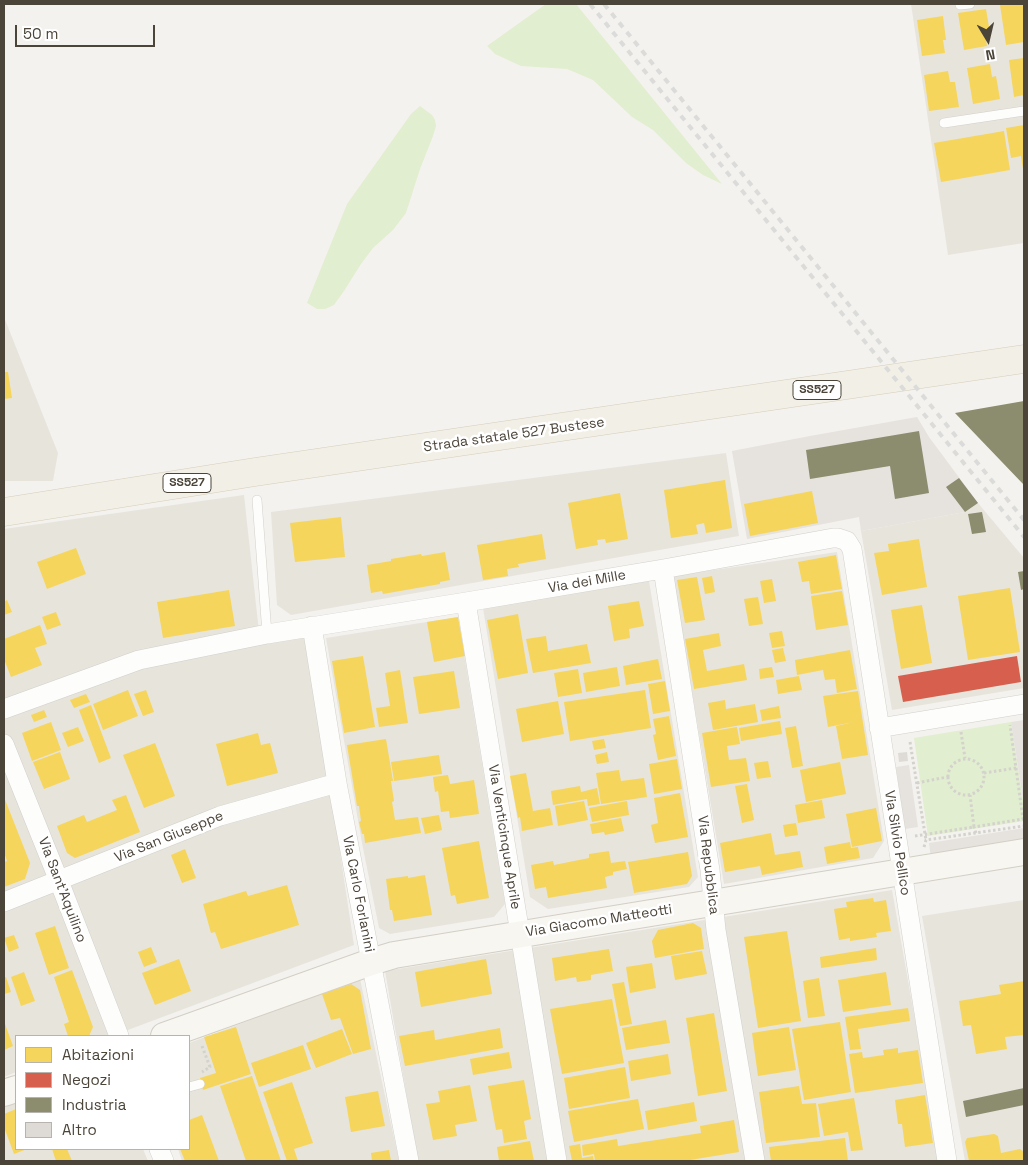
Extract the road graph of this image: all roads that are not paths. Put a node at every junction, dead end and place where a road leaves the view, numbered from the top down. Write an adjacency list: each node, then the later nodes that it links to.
1 (1024, 111): 2 (lane)
2 (944, 123)
3 (1024, 359): 5 (main road, Strada statale 527 Bustese / SS527)
4 (257, 500): 10 (lane)
5 (4, 512)
6 (833, 538): 7 (street, Via dei Mille); 13 (street, Via Silvio Pellico)
7 (663, 569): 8 (street, Via dei Mille); 20 (street, Via Repubblica)
8 (466, 602): 9 (street, Via dei Mille); 21 (street, Via Venticinque Aprile)
9 (312, 626): 10 (street, Via dei Mille); 15 (street, Via Carlo Forlanini)
10 (267, 634): 12 (street, Via dei Mille)
11 (1016, 705): 13 (street)
12 (4, 709)
13 (879, 728): 17 (street, Via Silvio Pellico)
14 (4, 744): 18 (street, Via Sant'Aquilino)
15 (337, 783): 18 (street, Via San Giuseppe); 22 (street, Via Carlo Forlanini)
16 (1024, 852): 17 (street, Via Giacomo Matteotti)
17 (901, 872): 20 (street, Via Giacomo Matteotti); 28 (street, Via Silvio Pellico)
18 (59, 881): 19 (street, Via San Giuseppe); 23 (street, Via Sant'Aquilino)
19 (4, 902)
20 (713, 902): 21 (street, Via Giacomo Matteotti); 27 (street, Via Repubblica)
21 (521, 934): 22 (street, Via Giacomo Matteotti); 26 (street, Via Venticinque Aprile)
22 (371, 962): 24 (street, Via Giacomo Matteotti); 25 (street, Via Carlo Forlanini)
23 (119, 1035)
24 (189, 1035)
25 (409, 1161)
26 (557, 1161)
27 (755, 1161)
28 (947, 1161)

